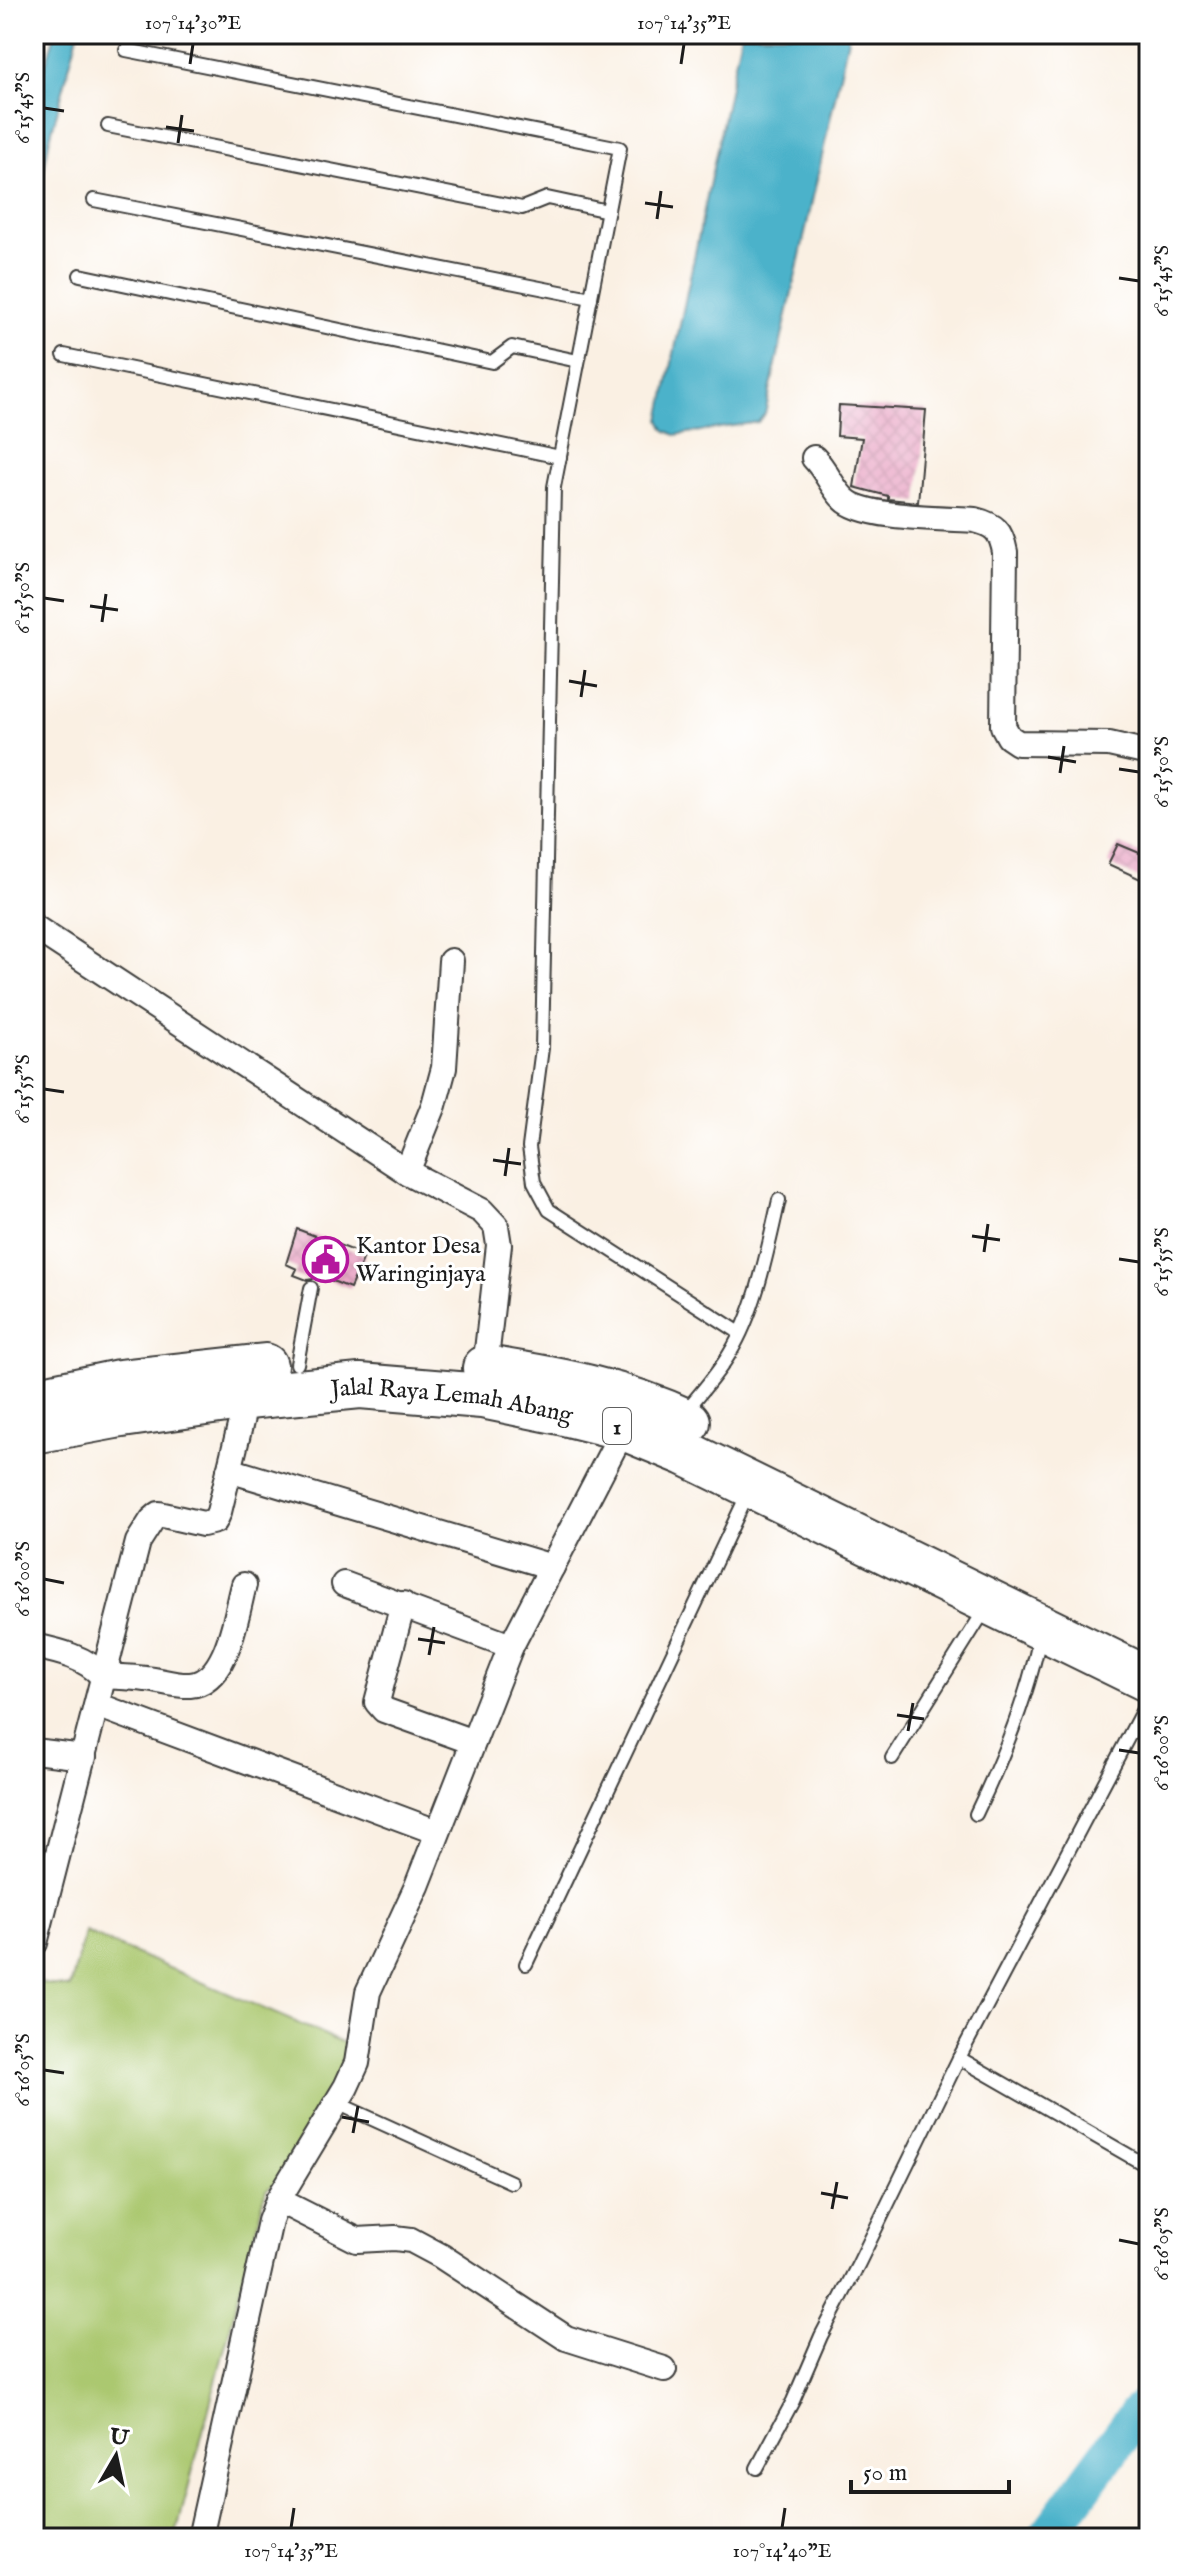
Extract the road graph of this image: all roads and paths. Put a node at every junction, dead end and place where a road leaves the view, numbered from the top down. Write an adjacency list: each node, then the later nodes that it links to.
1 (126, 50): 4 (lane)
2 (108, 126): 4 (lane)
3 (94, 200): 6 (lane)
4 (608, 211): 6 (lane)
5 (80, 275): 8 (lane)
6 (591, 298): 8 (lane)
7 (64, 355): 9 (lane)
8 (578, 361): 9 (lane)
9 (560, 457): 17 (lane)
10 (814, 458): 11 (street)
11 (1149, 753)
12 (34, 927): 14 (street)
13 (451, 961): 14 (street)
14 (407, 1172): 19 (street)
15 (779, 1200): 17 (lane)
16 (311, 1288): 18 (lane)
17 (740, 1333): 22 (lane)
18 (297, 1364): 19 (highway, Jalal Raya Lemah Abang / 1); 21 (highway, Jalal Raya Lemah Abang / 1)
19 (485, 1368): 22 (highway, Jalal Raya Lemah Abang / 1)
20 (247, 1397): 23 (highway, Jalal Raya Lemah Abang / 1); 24 (highway, Jalal Raya Lemah Abang / 1); 25 (street)
21 (34, 1400)
22 (680, 1418): 35 (highway, Jalal Raya Lemah Abang / 1)
23 (624, 1428): 26 (highway, Jalal Raya Lemah Abang / 1); 27 (street)
24 (34, 1431)
25 (229, 1470): 27 (street); 36 (street)
26 (752, 1484): 30 (highway, Jalal Raya Lemah Abang / 1); 47 (lane)
27 (552, 1567): 34 (street)
28 (344, 1584): 31 (street)
29 (244, 1585): 36 (street)
30 (989, 1602): 32 (highway, Jalal Raya Lemah Abang / 1); 43 (lane)
31 (403, 1604): 34 (street); 40 (street)
32 (1042, 1627): 37 (highway, Jalal Raya Lemah Abang / 1); 44 (lane)
33 (34, 1646): 36 (street)
34 (511, 1646): 40 (street)
35 (1149, 1649)
36 (102, 1676): 39 (street)
37 (1149, 1680)
38 (1149, 1698): 48 (lane)
39 (97, 1705): 42 (street); 45 (street)
40 (473, 1742): 45 (street)
41 (34, 1751): 42 (street)
42 (84, 1757): 46 (street)
43 (892, 1758)
44 (976, 1814)
45 (437, 1832): 49 (street)
46 (35, 1943)
47 (526, 1964)
48 (959, 2058): 50 (lane); 54 (lane)
49 (337, 2103): 51 (lane); 52 (street)
50 (1149, 2167)
51 (511, 2182)
52 (278, 2200): 53 (street); 55 (street)
53 (664, 2369)
54 (757, 2468)
55 (200, 2538)

